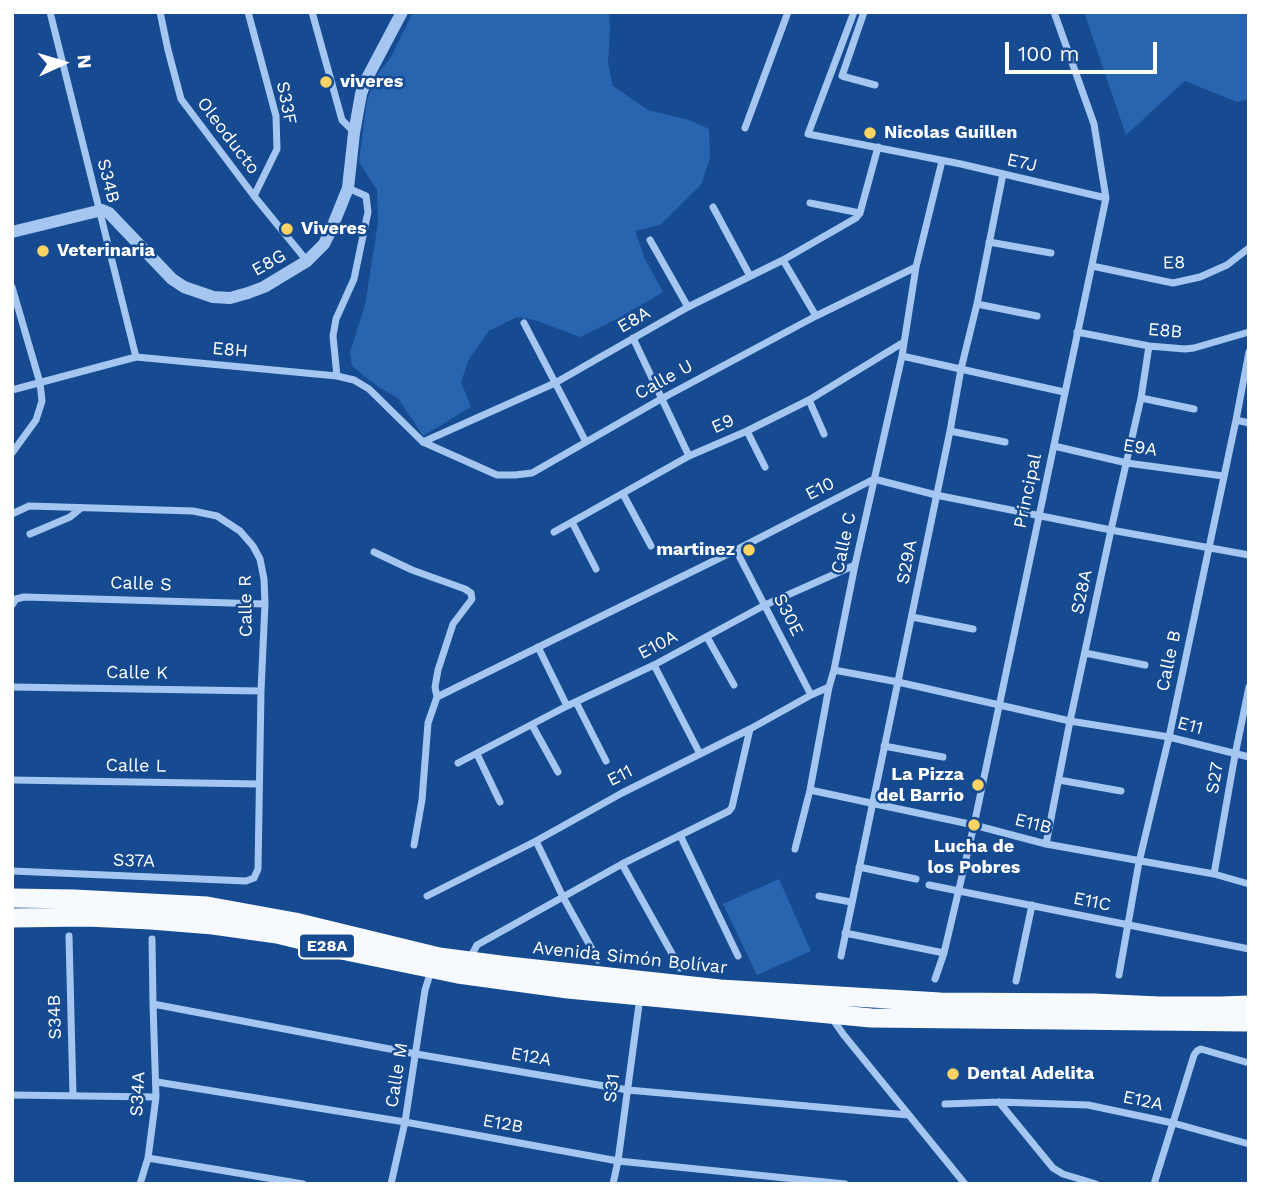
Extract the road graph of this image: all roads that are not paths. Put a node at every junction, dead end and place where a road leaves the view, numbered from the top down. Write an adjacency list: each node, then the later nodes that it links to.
1 (50, 12): 21 (street, S34B)
2 (160, 12): 17 (street, Oleoducto)
3 (248, 12): 17 (street, S33F)
4 (312, 12): 12 (street)
5 (402, 12): 12 (street, E8G)
6 (788, 12): 11 (street)
7 (854, 12): 13 (street, E7J)
8 (864, 12): 10 (street)
9 (1054, 12): 18 (street, Principal)
10 (875, 85)
11 (745, 128)
12 (354, 133): 16 (street, E8G)
13 (878, 147): 14 (street, E7J); 22 (street)
14 (942, 161): 15 (street, E7J); 31 (street, Calle C)
15 (1003, 174): 18 (street, E7J); 25 (street, S29A)
16 (348, 188): 29 (street, E8G); 48 (street)
17 (254, 196): 29 (street, Oleoducto)
18 (1106, 198): 30 (street, Principal)
19 (810, 204): 22 (street)
20 (713, 206): 32 (street)
21 (99, 209): 23 (street); 29 (street, E8G); 46 (street, S34B)
22 (858, 215): 28 (street, E8A)
23 (12, 232)
24 (650, 240): 35 (street)
25 (989, 242): 27 (street); 34 (street, S29A)
26 (1249, 248): 30 (street, E8)
27 (1051, 253)
28 (783, 260): 32 (street, E8A); 36 (street)
29 (307, 261)
30 (1092, 266): 39 (street, Principal)
31 (916, 267): 36 (street, Calle U); 42 (street, Calle C)
32 (751, 276): 35 (street, E8A)
33 (12, 287): 49 (street)
34 (977, 304): 37 (street); 47 (street, S29A)
35 (688, 307): 41 (street, E8A)
36 (816, 316): 54 (street, Calle U)
37 (1037, 316)
38 (524, 323): 50 (street)
39 (1077, 332): 43 (street, E8B); 52 (street, Principal)
40 (1249, 332): 43 (street, E8B)
41 (633, 338): 50 (street, E8A); 54 (street)
42 (904, 342): 45 (street, Calle C); 55 (street, E9)
43 (1149, 346): 53 (street, S28A)
44 (1249, 352): 57 (street, Calle B)
45 (902, 356): 47 (street); 71 (street, Calle C)
46 (136, 357): 48 (street, E8H); 49 (street, E8H)
47 (961, 369): 52 (street); 60 (street, S29A)
48 (337, 376): 62 (street, E8H)
49 (40, 383): 51 (street, E8H); 66 (street)
50 (555, 383): 62 (street, E8A); 63 (street)
51 (12, 390)
52 (1064, 392): 65 (street, Principal)
53 (1142, 398): 56 (street); 68 (street, S28A)
54 (661, 399): 63 (street, Calle U); 67 (street)
55 (809, 400): 59 (street, E9); 61 (street)
56 (1194, 409)
57 (1236, 420): 58 (street); 70 (street, Calle B)
58 (1249, 423)
59 (747, 431): 67 (street, E9); 69 (street)
60 (950, 431): 64 (street); 73 (street, S29A)
61 (824, 434)
62 (424, 442): 63 (street, Calle U)
63 (586, 442)
64 (1005, 442)
65 (1054, 446): 68 (street, E9A); 76 (street, Principal)
66 (12, 453)
67 (689, 456): 72 (street, E9)
68 (1127, 463): 70 (street, E9A); 78 (street, S28A)
69 (765, 467)
70 (1223, 476): 82 (street, Calle B)
71 (874, 479): 73 (street); 83 (street, E10); 86 (street, Calle C)
72 (624, 494): 77 (street, E9); 81 (street)
73 (936, 495): 76 (street); 91 (street, S29A)
74 (81, 508): 75 (street, Calle R); 80 (street); 89 (street, Calle R)
75 (12, 514)
76 (1039, 514): 78 (street); 108 (street, Principal)
77 (572, 522): 79 (street, E9); 87 (street)
78 (1111, 530): 82 (street); 95 (street, S28A)
79 (554, 532)
80 (30, 534)
81 (651, 546)
82 (1209, 546): 85 (street); 113 (street, Calle B)
83 (736, 550): 90 (street, S30E); 94 (street, E10)
84 (374, 552): 106 (street)
85 (1249, 555)
86 (855, 565): 90 (street, E10A); 98 (street, Calle C)
87 (596, 569)
88 (14, 602): 89 (street, Calle S)
89 (265, 604): 104 (street, Calle R)
90 (765, 605): 93 (street, E10A); 105 (street, S30E)
91 (912, 617): 92 (street); 99 (street, S29A)
92 (974, 629)
93 (707, 637): 97 (street, E10A); 100 (street)
94 (538, 647): 106 (street, E10); 109 (street)
95 (1085, 653): 96 (street); 110 (street, S28A)
96 (1145, 664)
97 (654, 665): 107 (street, E10A); 116 (street)
98 (834, 670): 99 (street, E11); 102 (street, Calle C)
99 (898, 682): 108 (street, E11); 114 (street, S29A)
100 (734, 685)
101 (12, 687): 104 (street, Calle K)
102 (829, 687): 105 (street, E11); 126 (street, Calle C)
103 (1249, 687): 117 (street, S27)
104 (261, 691): 125 (street, Calle R)
105 (811, 695): 112 (street, E11)
106 (436, 697): 134 (street)
107 (576, 702): 109 (street, E10A); 120 (street)
108 (999, 705): 110 (street, E11); 130 (street, Principal)
109 (567, 706): 111 (street, E10A)
110 (1070, 721): 113 (street, E11); 124 (street, S28A)
111 (532, 725): 115 (street, E10A); 122 (street)
112 (750, 729): 116 (street, E11); 131 (street)
113 (1169, 737): 117 (street, E11); 136 (street, Calle B)
114 (884, 746): 118 (street); 129 (street, S29A)
115 (477, 754): 121 (street, E10A); 128 (street)
116 (700, 754): 132 (street, E11)
117 (1235, 755): 119 (street, E11); 140 (street, S27)
118 (943, 757)
119 (1249, 757)
120 (606, 761)
121 (458, 763)
122 (558, 772)
123 (12, 780): 125 (street, Calle L)
124 (1059, 780): 127 (street); 133 (street, S28A)
125 (259, 784): 141 (street, Calle R)
126 (810, 790): 129 (street, E11B); 135 (street, Calle C)
127 (1121, 791)
128 (500, 802)
129 (872, 804): 130 (street, E11B); 138 (street, S29A)
130 (974, 825): 133 (street, E11B); 145 (street, Principal)
131 (680, 835): 137 (street); 159 (street)
132 (536, 841): 147 (street, E11); 148 (street)
133 (1046, 844): 136 (street, E11B)
134 (414, 845)
135 (795, 849)
136 (1139, 862): 140 (street, E11B); 153 (street, Calle B)
137 (622, 863): 148 (street); 163 (street)
138 (859, 867): 142 (street); 150 (street, S29A)
139 (12, 871): 141 (street, S37A)
140 (1214, 874): 143 (street, E11B)
141 (254, 878)
142 (916, 879)
143 (1249, 884)
144 (929, 885): 145 (street, E11C)
145 (960, 891): 151 (street, E11C); 158 (street, Principal)
146 (819, 896): 150 (street)
147 (427, 897)
148 (563, 897): 161 (street); 162 (street)
149 (12, 898): 162 (highway, Avenida Simón Bolívar / E28A)
150 (851, 902): 154 (street, S29A)
151 (1032, 905): 153 (street, E11C); 167 (street)
152 (12, 918): 164 (highway, Avenida Simón Bolívar / E28A)
153 (1128, 925): 157 (street, E11C); 165 (street, Calle B)
154 (845, 933): 158 (street); 160 (street, S29A)
155 (69, 936): 180 (street, S34B)
156 (152, 939): 169 (street, S34A)
157 (1249, 949)
158 (944, 953): 166 (street, Principal)
159 (738, 956)
160 (841, 956)
161 (598, 960)
162 (469, 961): 170 (highway, Avenida Simón Bolívar)
163 (680, 968)
164 (431, 970): 168 (highway, Avenida Simón Bolívar / E28A); 175 (street, Calle M)
165 (1119, 975)
166 (935, 979)
167 (1016, 981)
168 (640, 996): 171 (highway, Avenida Simón Bolívar); 178 (street, S31)
169 (153, 1004): 175 (street, E12A); 177 (street, S34A)
170 (1249, 1005)
171 (828, 1014): 172 (highway, Avenida Simón Bolívar); 184 (street)
172 (1197, 1022): 173 (highway, Avenida Simón Bolívar); 174 (highway)
173 (1249, 1022)
174 (1249, 1035)
175 (416, 1054): 178 (street, E12A); 185 (street, Calle M)
176 (1249, 1063): 186 (street)
177 (157, 1082): 181 (street, S34A); 185 (street, E12B)
178 (628, 1090): 184 (street, E12A); 189 (street, S31)
179 (12, 1095): 180 (street)
180 (73, 1096): 181 (street)
181 (156, 1097): 188 (street, S34A)
182 (999, 1102): 183 (street, E12A); 186 (street, E12A); 197 (street)
183 (945, 1104)
184 (908, 1115): 196 (street)
185 (405, 1122): 189 (street, E12B); 193 (street, Calle M)
186 (1173, 1123): 187 (street, E12A); 198 (street)
187 (1249, 1144)
188 (148, 1158): 191 (street, S34A); 192 (street)
189 (618, 1161): 190 (street, E12B); 194 (street, S31)
190 (808, 1182): 195 (street, E12B)
191 (140, 1184)
192 (303, 1184)
193 (391, 1184)
194 (613, 1184)
195 (845, 1184)
196 (965, 1184)
197 (1096, 1184)
198 (1154, 1184)

